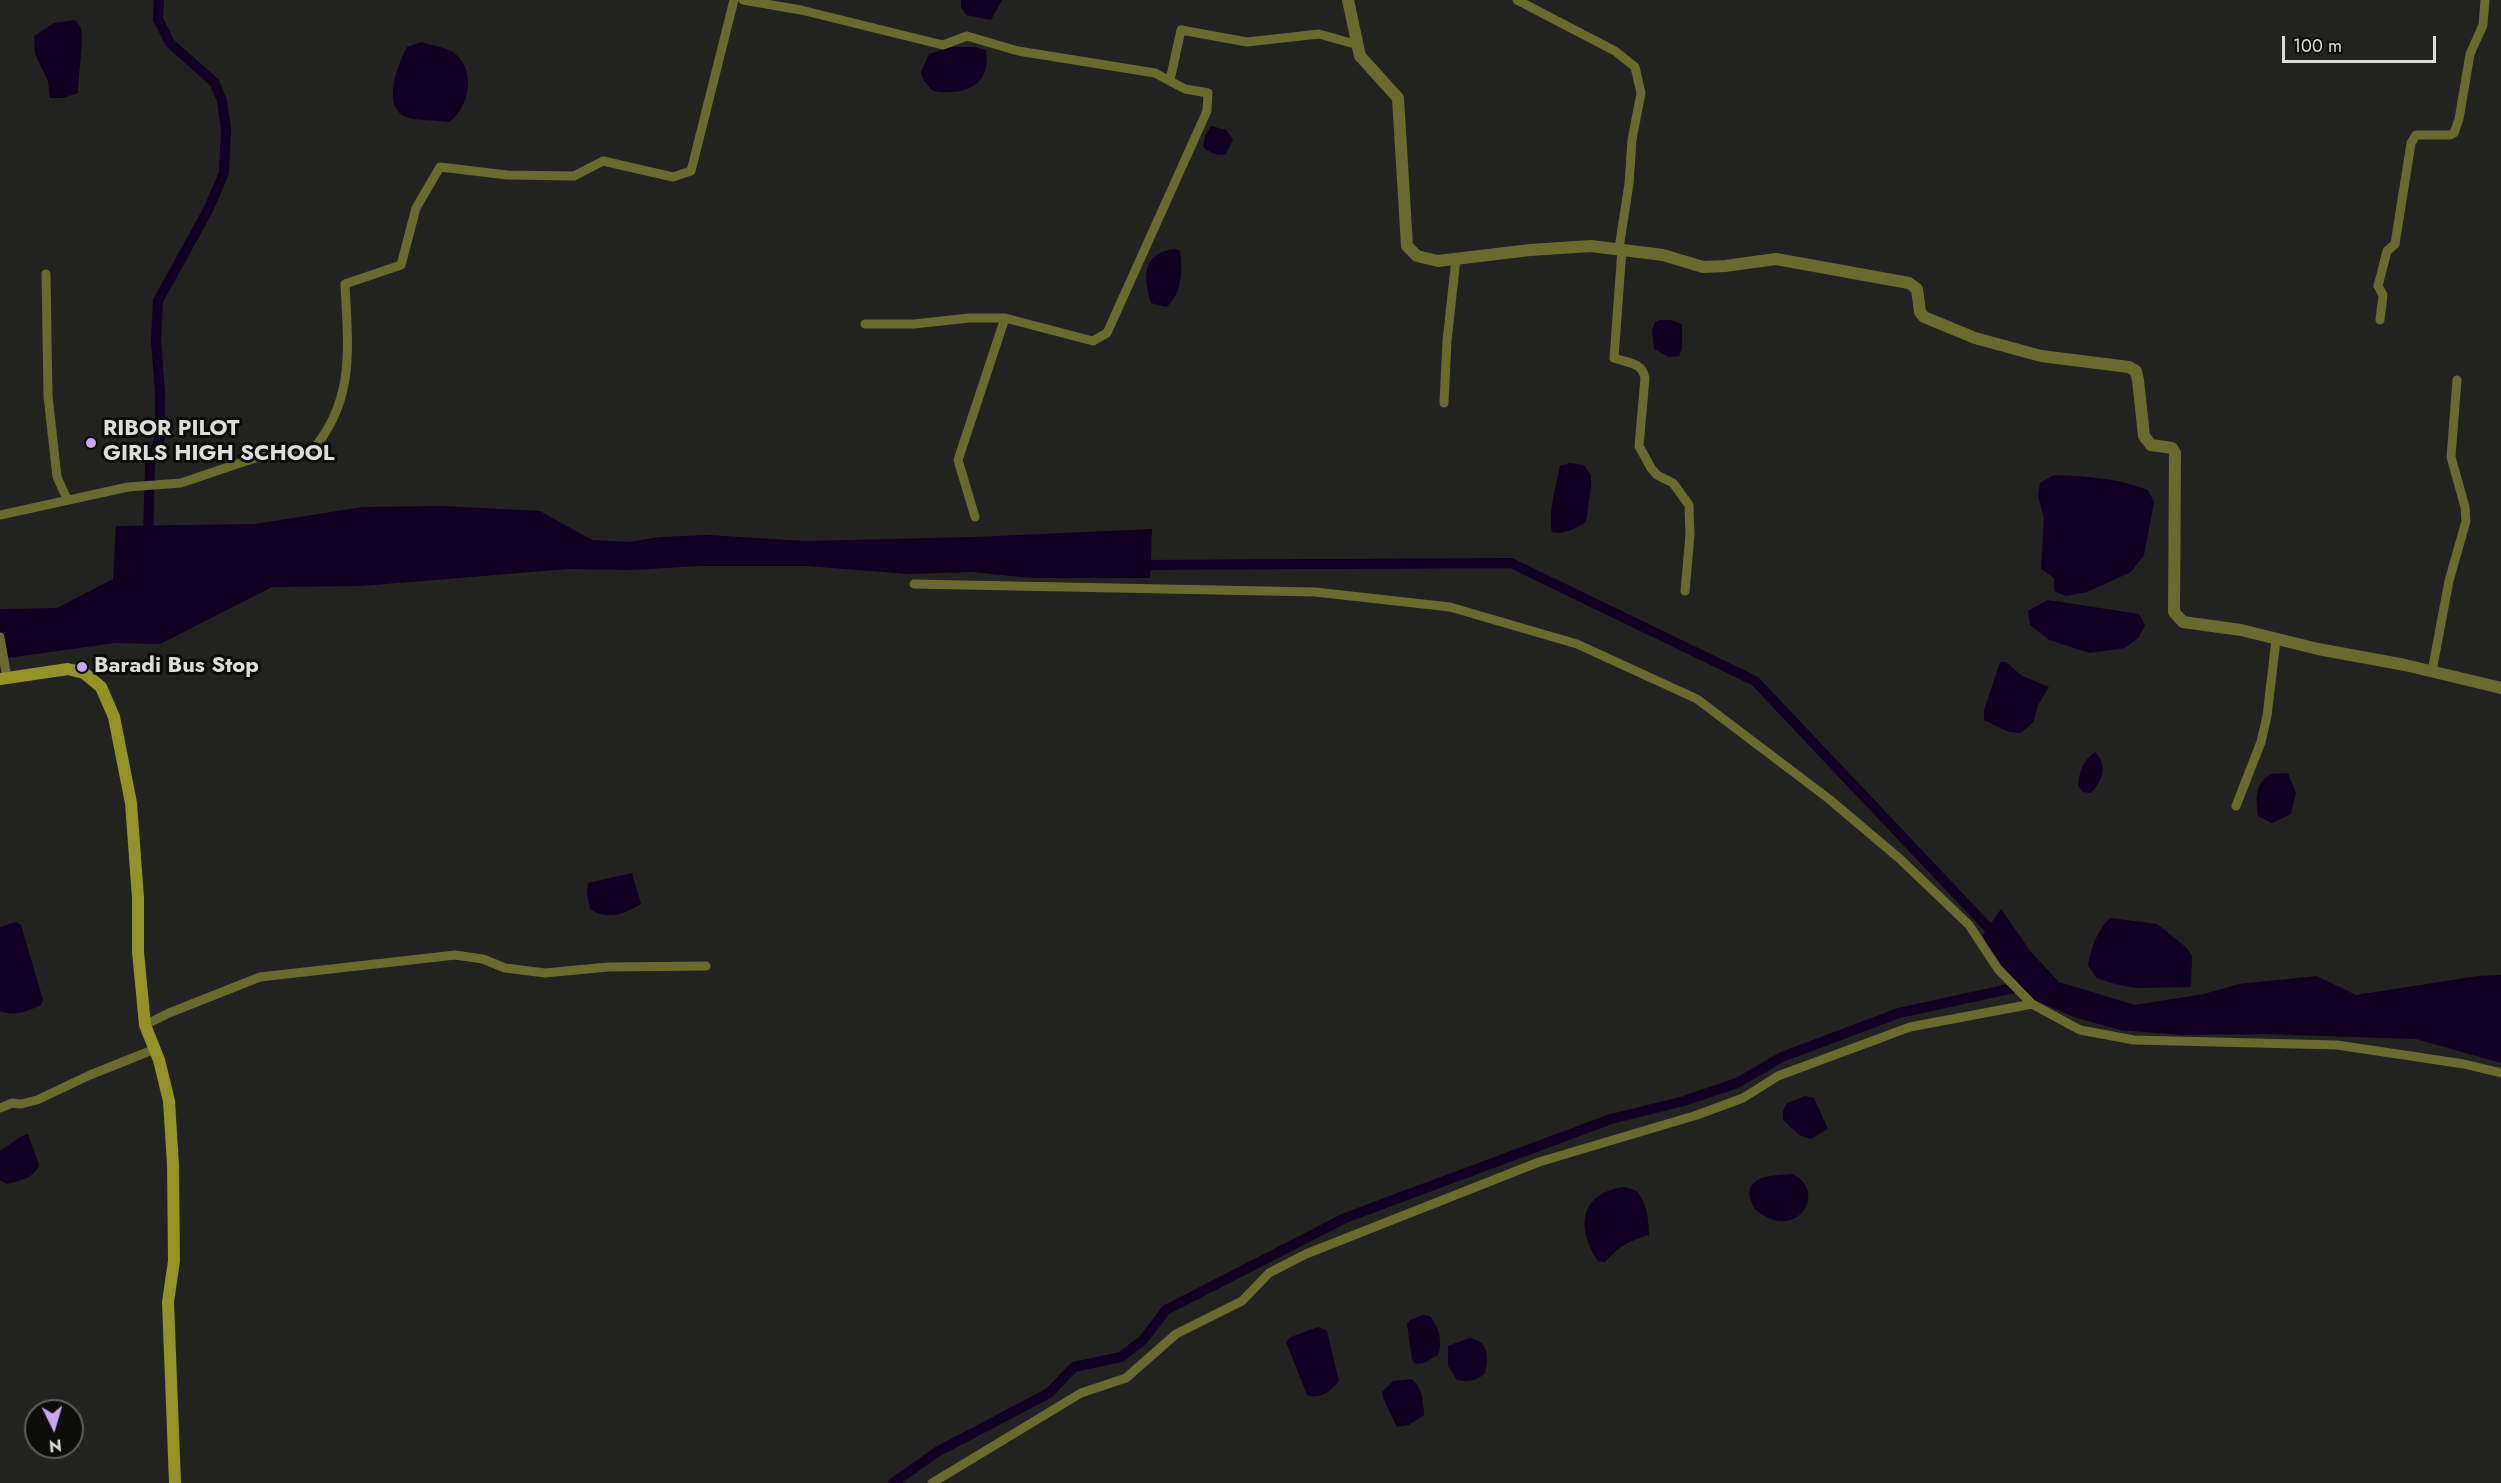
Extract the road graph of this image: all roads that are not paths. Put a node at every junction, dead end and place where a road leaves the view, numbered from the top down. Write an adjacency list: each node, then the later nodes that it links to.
1 (734, 0): 16 (street)
2 (743, 0): 7 (street)
3 (1348, 0): 6 (street)
4 (1517, 0): 8 (street)
5 (2485, 0): 12 (street)
6 (1358, 45): 7 (street); 9 (street)
7 (1170, 80): 11 (street)
8 (1620, 249): 9 (street); 20 (street); 22 (street)
9 (1456, 259): 15 (street)
10 (46, 274): 16 (street)
11 (1005, 318): 13 (street); 18 (street)
12 (2380, 320)
13 (865, 324)
14 (2457, 380): 23 (street)
15 (1444, 403)
16 (68, 499): 17 (street)
17 (0, 514)
18 (975, 517)
19 (914, 584): 28 (street)
20 (1685, 591)
21 (0, 637): 24 (street)
22 (2276, 640): 23 (street); 26 (street)
23 (2432, 671): 25 (street)
24 (4, 679): 29 (main road)
25 (2501, 688)
26 (2236, 806)
27 (706, 966): 29 (street)
28 (2032, 1004): 31 (street); 34 (street)
29 (145, 1025): 30 (main road)
30 (155, 1049): 32 (street); 33 (main road)
31 (2501, 1073)
32 (0, 1108)
33 (175, 1483)
34 (932, 1483)

